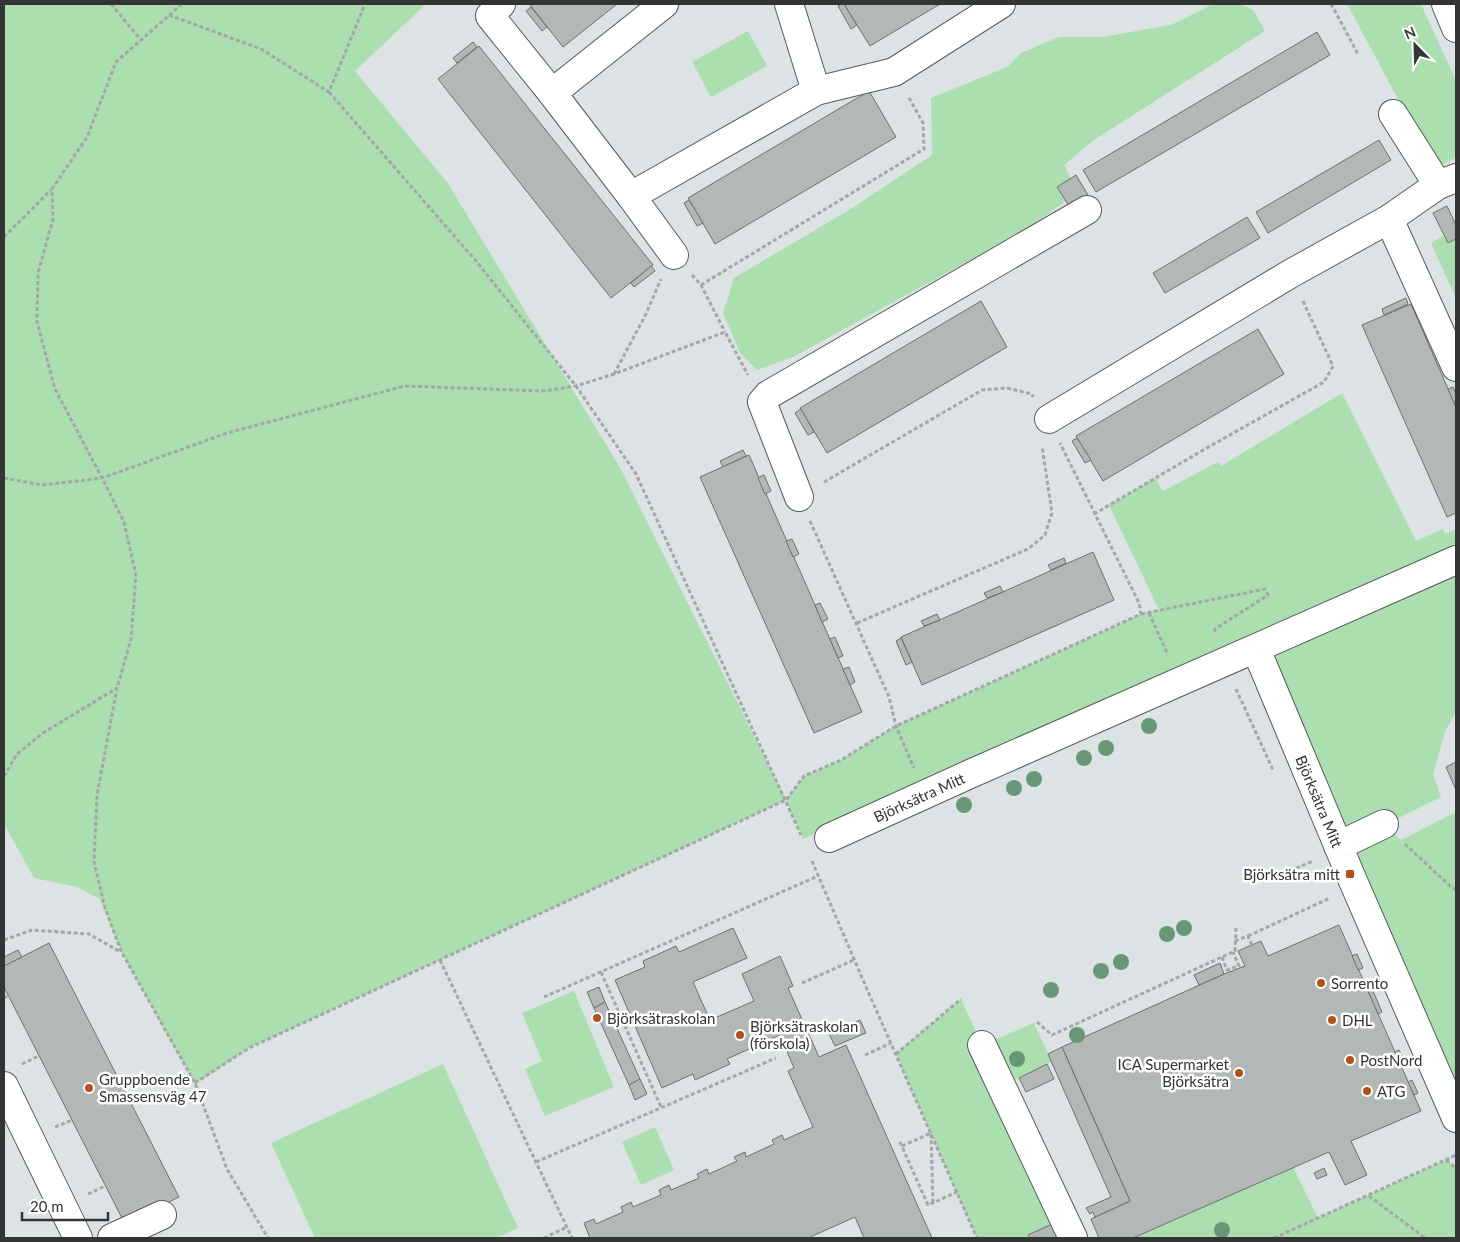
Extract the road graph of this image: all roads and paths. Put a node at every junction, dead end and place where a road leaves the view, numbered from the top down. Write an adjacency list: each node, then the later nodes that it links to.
1 (111, 4): 12 (path)
2 (182, 4): 10 (path)
3 (365, 4): 16 (path)
4 (501, 4): 17 (street)
5 (664, 4): 17 (street)
6 (789, 4): 15 (street)
7 (1001, 4): 14 (street)
8 (1331, 4): 13 (path)
9 (1446, 4): 11 (street)
10 (169, 15): 12 (path); 16 (path)
11 (1456, 28)
12 (141, 40): 20 (path)
13 (1358, 54)
14 (894, 72): 15 (street); 27 (path)
15 (816, 91): 21 (street)
16 (329, 92): 31 (path)
17 (552, 93): 21 (street)
18 (1393, 114): 19 (street)
19 (1447, 182): 23 (street)
20 (52, 189): 24 (path); 35 (path)
21 (631, 196): 25 (street)
22 (1087, 210): 32 (street)
23 (1389, 219): 26 (street); 29 (street)
24 (4, 237)
25 (674, 255): 27 (path); 30 (path)
26 (1290, 274): 33 (street); 37 (path)
27 (701, 285): 28 (path)
28 (725, 332): 30 (path); 32 (path)
29 (1456, 367)
30 (614, 374): 31 (path)
31 (576, 386): 35 (path); 50 (path)
32 (762, 402): 36 (street)
33 (1049, 419): 36 (path); 37 (path); 41 (path)
34 (4, 478): 35 (path)
35 (102, 478): 45 (path)
36 (799, 496): 41 (path)
37 (1094, 514): 40 (path)
38 (1456, 560): 42 (street, Björksätra Mitt)
39 (1149, 612): 40 (path); 43 (path); 44 (path)
40 (1140, 614): 46 (path)
41 (857, 623): 46 (path)
42 (1256, 649): 44 (street, Björksätra Mitt); 54 (street, Björksätra Mitt)
43 (1169, 657)
44 (1225, 663): 48 (path); 53 (street, Björksätra Mitt)
45 (117, 688): 49 (path); 65 (path)
46 (896, 726): 47 (path); 50 (path)
47 (915, 769)
48 (1273, 770)
49 (4, 776)
50 (786, 800): 52 (path); 68 (path)
51 (1384, 824): 54 (street); 58 (path)
52 (803, 839)
53 (819, 846): 56 (path)
54 (1338, 846): 85 (street, Björksätra Mitt)
55 (1317, 868): 57 (path)
56 (818, 876): 69 (path); 70 (path)
57 (1272, 878)
58 (1456, 890)
59 (1327, 891): 61 (path)
60 (1236, 928): 63 (path)
61 (1248, 936): 63 (path); 64 (path)
62 (4, 940): 65 (path)
63 (1235, 941): 66 (path)
64 (1252, 945)
65 (121, 952): 82 (path)
66 (1233, 952): 67 (path); 67 (path)
67 (1222, 957): 76 (path)
68 (440, 960): 82 (path); 89 (path)
69 (854, 960): 71 (path); 77 (path)
70 (601, 972): 73 (path); 84 (path)
71 (802, 984)
72 (8, 996): 74 (path)
73 (544, 996)
74 (4, 998)
75 (961, 999): 79 (path)
76 (1037, 1022)
77 (891, 1043): 79 (path); 80 (path)
78 (982, 1045): 102 (street)
79 (896, 1054): 86 (path)
80 (865, 1055)
81 (776, 1058): 84 (path)
82 (195, 1083): 98 (path)
83 (4, 1086): 96 (street)
84 (661, 1107): 89 (path)
85 (1456, 1118)
86 (931, 1133): 91 (path); 93 (path); 93 (path)
87 (1456, 1155): 88 (path)
88 (1446, 1160): 90 (path); 92 (path)
89 (536, 1162): 95 (path)
90 (1456, 1168)
91 (957, 1192): 93 (path); 101 (path)
92 (1369, 1196): 103 (path); 104 (path)
93 (934, 1203)
94 (162, 1215): 97 (street)
95 (568, 1227): 99 (path); 100 (path)
96 (78, 1238)
97 (112, 1238)
98 (268, 1238)
99 (544, 1238)
100 (572, 1238)
101 (977, 1238)
102 (1073, 1238)
103 (1274, 1238)
104 (1425, 1238)

